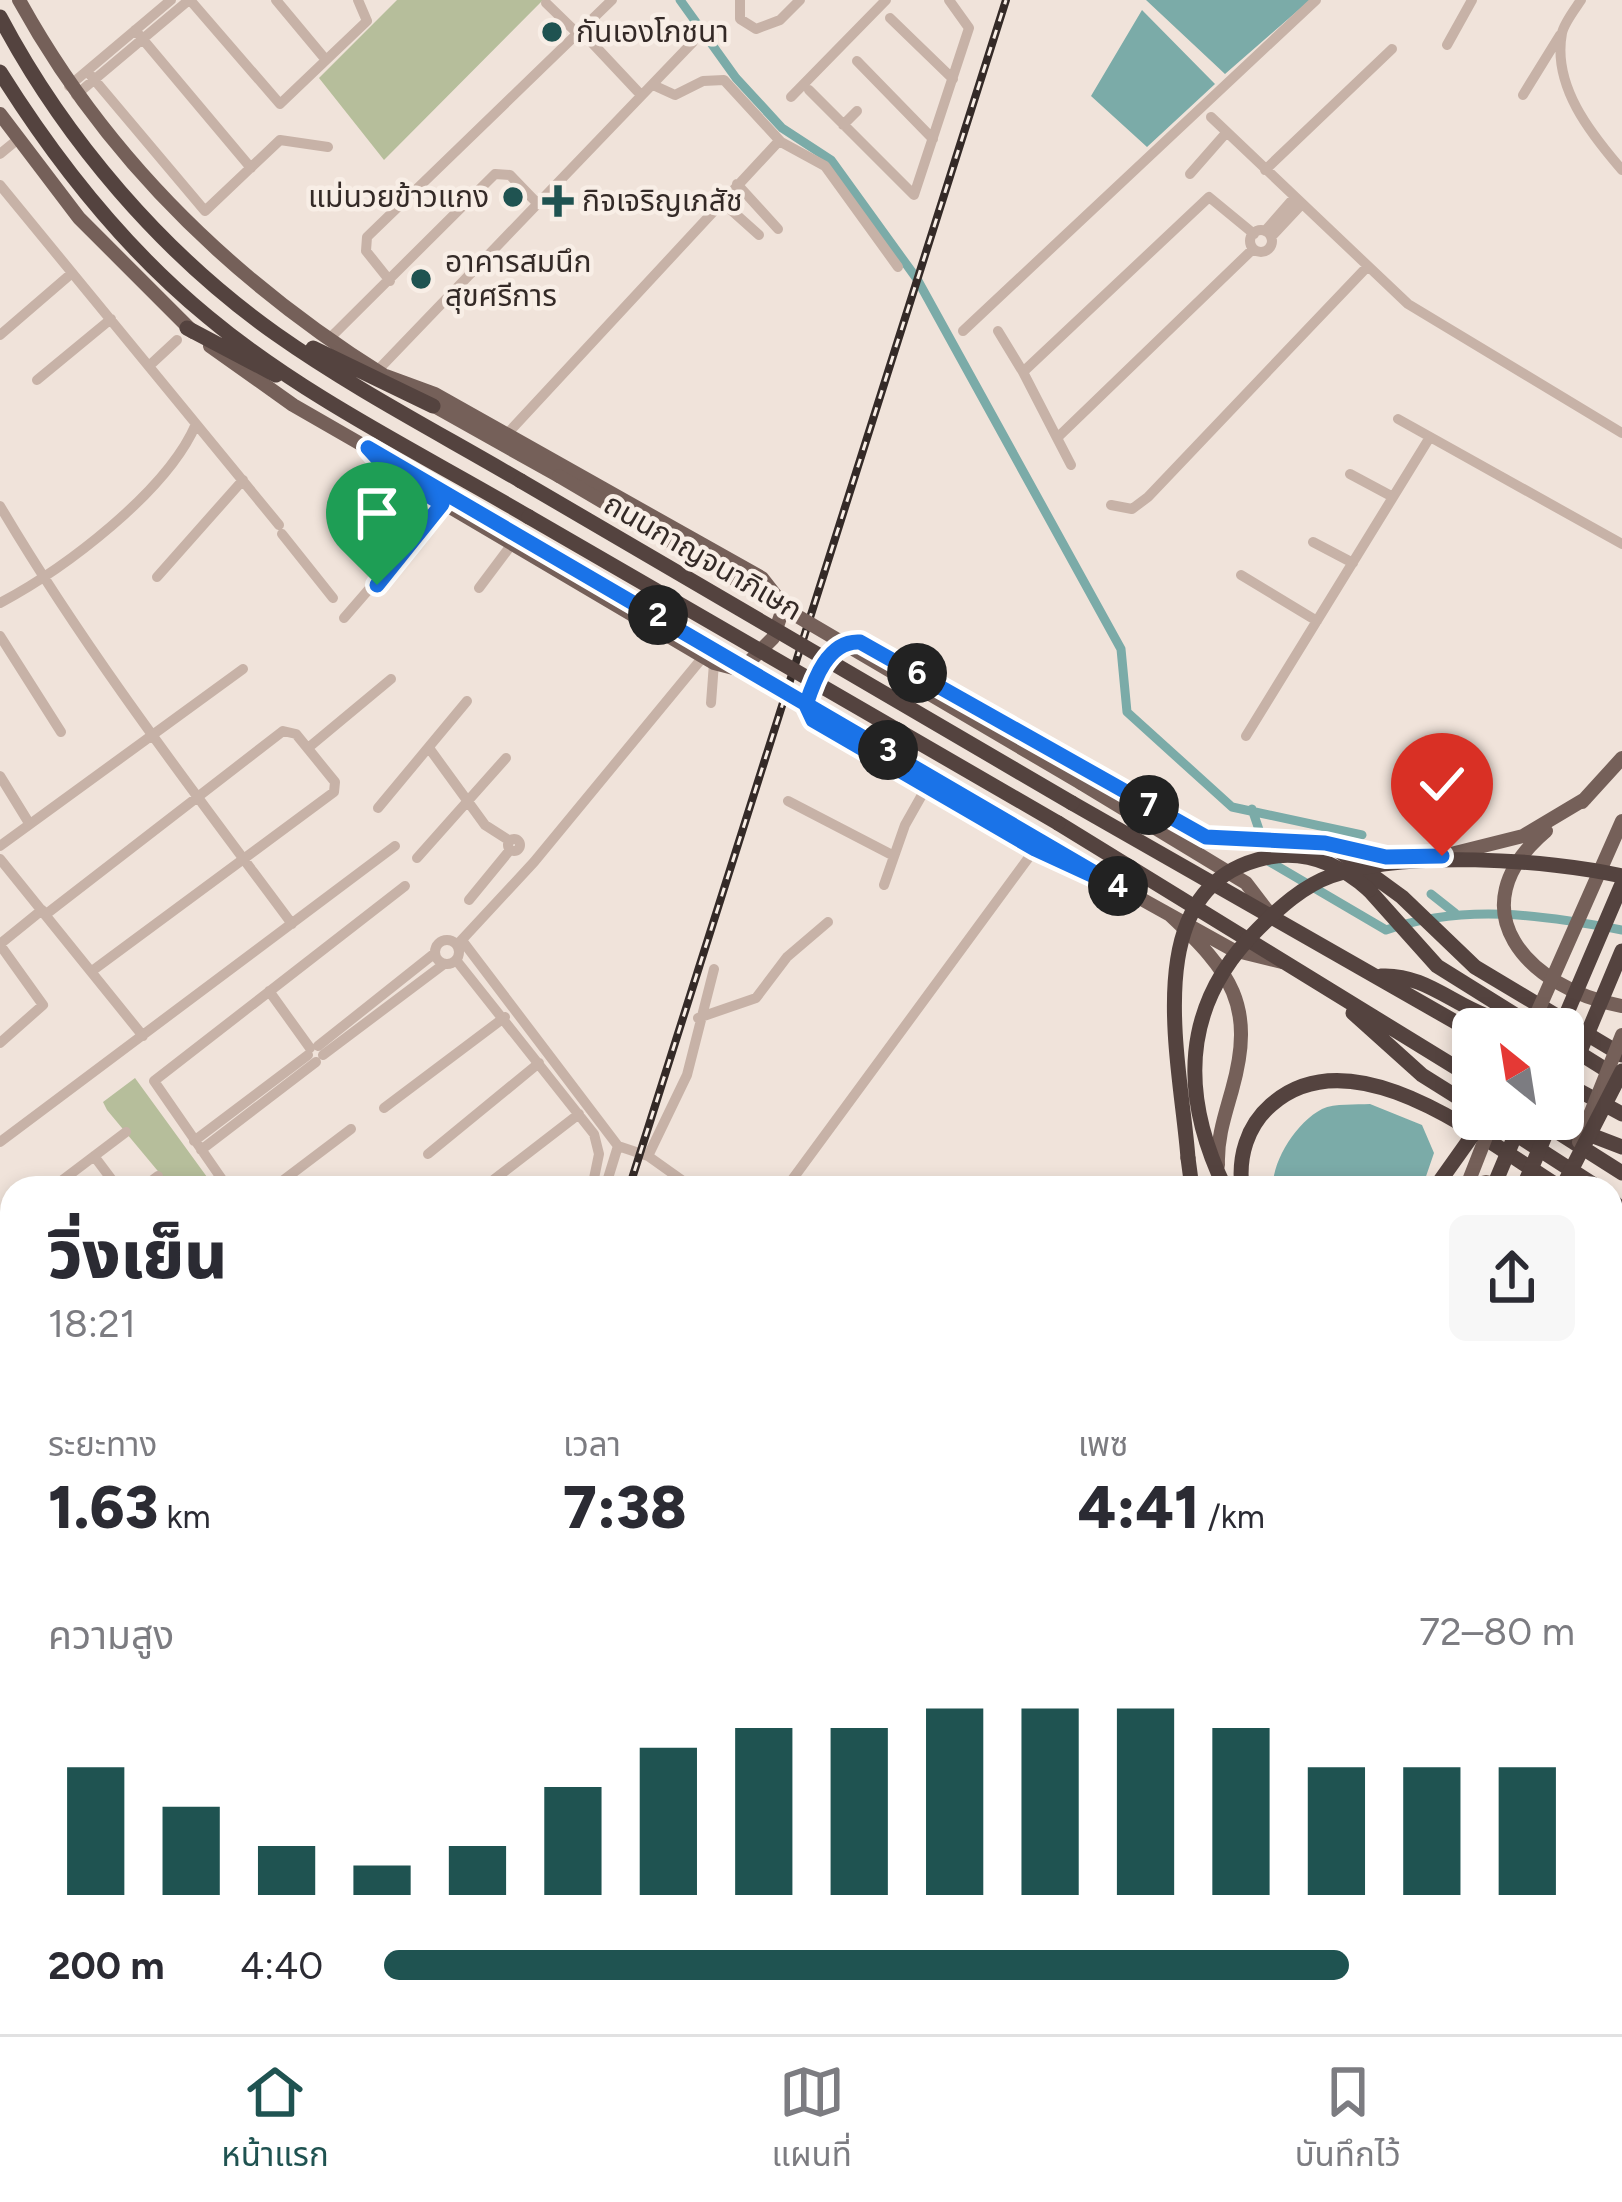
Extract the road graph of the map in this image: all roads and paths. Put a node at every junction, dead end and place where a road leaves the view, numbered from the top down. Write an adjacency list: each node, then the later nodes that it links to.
1 (19, 0): 29 (main road)
2 (172, 0): 19 (street)
3 (190, 0): 19 (street); 23 (street)
4 (276, 0): 23 (street)
5 (358, 0): 23 (street)
6 (612, 0): 17 (street)
7 (740, 0): 8 (street)
8 (800, 0)
9 (886, 0): 33 (street)
10 (949, 0): 27 (street)
11 (1316, 0): 63 (street)
12 (1472, 0): 21 (street)
13 (1581, 0): 18 (street)
14 (546, 3): 17 (street)
15 (0, 17): 61 (highway, ถนนกาญจนาภิเษก)
16 (890, 18): 27 (street)
17 (578, 32): 31 (street); 60 (street)
18 (1562, 33): 32 (street); 46 (street)
19 (139, 35): 26 (street); 44 (street)
20 (693, 42): 28 (street)
21 (1448, 45)
22 (1392, 50): 45 (street)
23 (326, 60)
24 (857, 61): 40 (street)
25 (0, 72): 72 (highway, ถนนกาญจนาภิเษก)
26 (90, 75): 29 (street); 44 (street)
27 (952, 79): 40 (street)
28 (653, 85): 31 (street); 41 (street)
29 (73, 90): 67 (main road)
30 (809, 90): 37 (street)
31 (641, 95): 52 (street)
32 (1523, 95)
33 (790, 98)
34 (857, 111): 37 (street)
35 (0, 115): 39 (main road)
36 (1210, 117): 38 (street)
37 (843, 124): 40 (street)
38 (1226, 133): 45 (street); 47 (street)
39 (17, 140): 43 (street); 65 (main road)
40 (933, 140)
41 (779, 141): 48 (street); 57 (street)
42 (328, 147): 44 (street)
43 (0, 154)
44 (250, 168)
45 (1264, 170): 51 (street)
46 (1622, 170)
47 (1190, 174)
48 (736, 184): 50 (street); 53 (street)
49 (0, 185): 59 (street)
50 (721, 201): 55 (street); 77 (street)
51 (1297, 202): 54 (street); 58 (street)
52 (537, 203): 60 (street); 70 (street)
53 (778, 229)
54 (1263, 234): 56 (street); 56 (street); 69 (street)
55 (759, 235)
56 (1253, 248): 79 (street)
57 (898, 267)
58 (1367, 267): 76 (street); 86 (street)
59 (72, 273): 62 (street); 66 (street)
60 (390, 280): 67 (street)
61 (247, 312): 73 (highway); 139 (highway, ถนนกาญจนาภิเษก, bridge)
62 (112, 319): 68 (street); 71 (street)
63 (963, 331)
64 (998, 331): 69 (street)
65 (182, 334): 68 (street); 72 (highway); 80 (main road)
66 (0, 335)
67 (330, 338): 70 (main road)
68 (149, 367): 75 (street)
69 (1023, 372): 79 (street)
70 (381, 374): 73 (main road); 77 (main road)
71 (37, 380)
72 (312, 389): 148 (highway, ถนนกาญจนาภิเษก, bridge)
73 (433, 406): 122 (main road, bridge)
74 (1397, 419): 78 (street)
75 (196, 424): 83 (street); 94 (street)
76 (1622, 433)
77 (507, 434): 101 (main road)
78 (1430, 436): 84 (street); 90 (street)
79 (1058, 438): 81 (street)
80 (368, 448): 85 (main road); 88 (main road)
81 (1072, 465)
82 (1350, 474): 84 (street)
83 (243, 481): 93 (street); 96 (street)
84 (1393, 497): 91 (street)
85 (442, 504): 88 (main road); 98 (street)
86 (1111, 505)
87 (0, 506): 94 (street)
88 (515, 539): 95 (street); 101 (main road); 125 (main road, bridge)
89 (1313, 542): 91 (street)
90 (1622, 544)
91 (1353, 563): 99 (street)
92 (1241, 575): 99 (street)
93 (157, 577)
94 (44, 580): 97 (street); 107 (street)
95 (479, 588)
96 (333, 598)
97 (0, 603)
98 (344, 618)
99 (1317, 621): 108 (street)
100 (0, 636): 106 (street)
101 (708, 660): 105 (street); 133 (street)
102 (243, 669): 107 (street)
103 (391, 679): 109 (street)
104 (467, 701): 110 (street)
105 (711, 703)
106 (62, 732)
107 (154, 736): 115 (street); 121 (street)
108 (1246, 736)
109 (308, 748): 115 (street); 130 (street)
110 (430, 748): 118 (street); 119 (street)
111 (506, 758): 118 (street)
112 (1622, 758): 116 (main road)
113 (0, 776): 121 (street)
114 (927, 786): 123 (main road); 125 (main road); 129 (street)
115 (194, 797): 130 (street); 138 (street)
116 (1585, 799): 124 (main road); 154 (main road)
117 (788, 801): 129 (street)
118 (468, 802): 128 (street); 131 (street)
119 (378, 808)
120 (1622, 820): 157 (main road, bridge)
121 (29, 823): 126 (street)
122 (1158, 826): 123 (main road); 139 (main road)
123 (1206, 837): 124 (main road)
124 (1328, 843): 164 (highway)
125 (1039, 845): 140 (main road); 206 (street)
126 (0, 846)
127 (395, 846): 142 (street)
128 (513, 846): 133 (street); 137 (street)
129 (894, 856): 135 (street)
130 (243, 858): 142 (street); 150 (street)
131 (417, 858)
132 (0, 859): 138 (street)
133 (534, 862): 144 (street)
134 (1622, 880): 158 (highway, bridge); 208 (highway, bridge)
135 (884, 885)
136 (405, 886): 152 (street)
137 (469, 900)
138 (44, 913): 143 (street); 150 (street)
139 (1269, 913): 151 (highway, ถนนกาญจนาภิเษก)
140 (1170, 916): 148 (main road); 209 (main road)
141 (828, 922): 160 (street)
142 (292, 924): 163 (street)
143 (0, 944): 166 (street)
144 (460, 944): 146 (street); 147 (street); 192 (street)
145 (1622, 951): 165 (highway, bridge)
146 (435, 953): 147 (street); 168 (street)
147 (450, 962): 159 (street); 168 (street)
148 (1287, 963): 153 (highway, ถนนกาญจนาภิเษก)
149 (714, 969): 160 (street)
150 (92, 971): 163 (street)
151 (1380, 978): 155 (highway); 161 (highway, ถนนกาญจนาภิเษก)
152 (269, 992): 168 (street); 191 (street)
153 (1338, 998): 172 (highway, ถนนกาญจนาภิเษก); 173 (highway)
154 (1622, 1006)
155 (1474, 1008)
156 (1501, 1008): 207 (highway, bridge)
157 (1539, 1008)
158 (1569, 1008)
159 (505, 1017): 171 (street); 177 (street)
160 (698, 1018): 196 (street)
161 (1452, 1020)
162 (1622, 1035): 216 (main road, bridge)
163 (142, 1036): 190 (street)
164 (1599, 1040): 167 (highway); 169 (highway)
165 (1584, 1042)
166 (0, 1043)
167 (1584, 1043)
168 (315, 1053): 191 (street)
169 (1622, 1054)
170 (1584, 1055): 174 (highway)
171 (539, 1063): 178 (street); 194 (street)
172 (1452, 1066)
173 (1422, 1075): 176 (highway); 189 (highway)
174 (1622, 1075): 217 (highway, bridge)
175 (1584, 1093): 179 (highway)
176 (1452, 1094)
177 (384, 1108)
178 (579, 1114): 202 (street); 203 (street)
179 (1622, 1114)
180 (351, 1129): 201 (street)
181 (126, 1132): 195 (street)
182 (1584, 1132): 193 (highway)
183 (1473, 1140): 211 (highway, bridge)
184 (1482, 1140): 212 (main road, bridge)
185 (1513, 1140): 213 (highway, bridge)
186 (1523, 1140): 218 (highway)
187 (1542, 1140): 214 (highway, bridge)
188 (1569, 1140): 197 (highway)
189 (1487, 1141): 210 (highway); 215 (highway)
190 (0, 1142)
191 (198, 1145): 200 (street)
192 (618, 1146): 196 (street); 204 (street)
193 (1622, 1147)
194 (428, 1154)
195 (94, 1156): 198 (street); 199 (street)
196 (648, 1156): 205 (street)
197 (1621, 1174)
198 (68, 1176)
199 (109, 1176)
200 (220, 1176)
201 (289, 1176)
202 (499, 1176)
203 (594, 1176)
204 (608, 1176)
205 (676, 1176)
206 (795, 1176)
207 (1190, 1176)
208 (1219, 1176)
209 (1223, 1176)
210 (1242, 1176)
211 (1445, 1176)
212 (1469, 1176)
213 (1498, 1176)
214 (1528, 1176)
215 (1539, 1176)
216 (1559, 1176)
217 (1560, 1176)
218 (1580, 1176)

